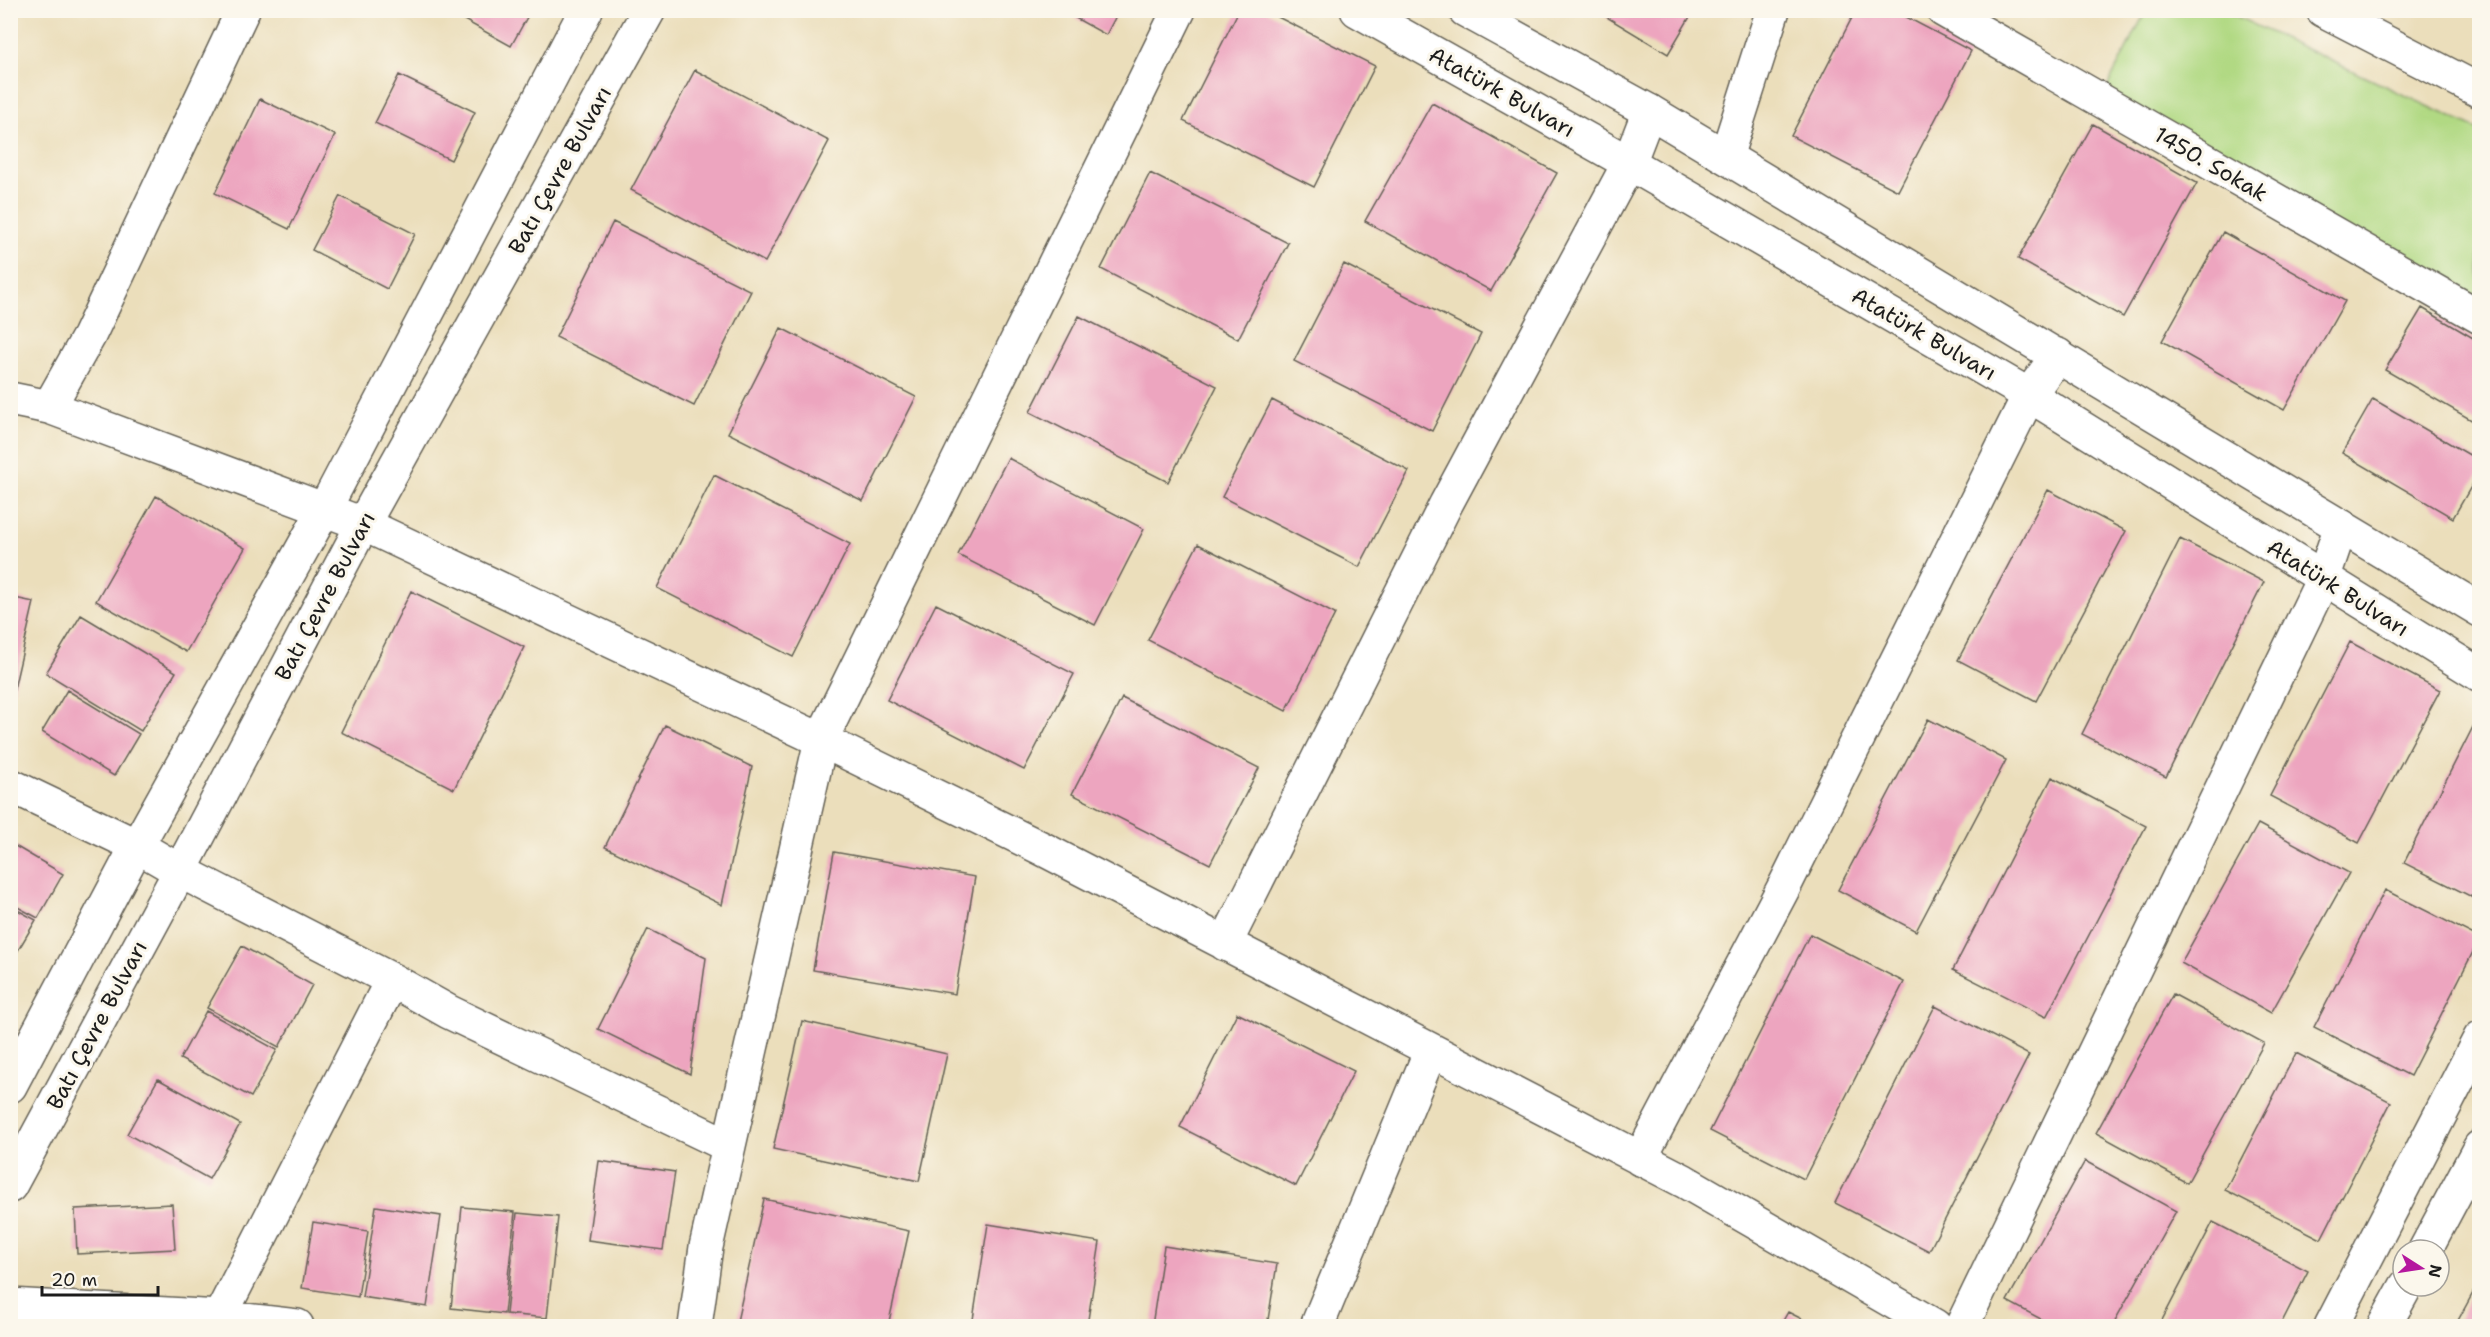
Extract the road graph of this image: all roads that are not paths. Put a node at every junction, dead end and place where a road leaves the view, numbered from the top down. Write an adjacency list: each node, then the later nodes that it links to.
1 (243, 10): 18 (street)
2 (586, 10): 19 (street, Batı Çevre Bulvarı)
3 (649, 10): 20 (street, Batı Çevre Bulvarı)
4 (1179, 10): 25 (street)
5 (1357, 10): 13 (street, Atatürk Bulvarı)
6 (1465, 10): 11 (street)
7 (1773, 10): 12 (street)
8 (1943, 10): 14 (street, 1450. Sokak)
9 (2323, 10): 10 (street)
10 (2480, 91)
11 (1649, 111): 12 (street); 13 (street)
12 (1726, 157): 15 (street)
13 (1629, 163): 16 (street, Atatürk Bulvarı); 29 (street)
14 (2480, 317)
15 (2058, 355): 16 (street); 21 (street)
16 (2029, 395): 22 (street, Atatürk Bulvarı); 36 (street)
17 (10, 399): 18 (street)
18 (49, 407): 19 (street)
19 (324, 510): 20 (street); 27 (street, Batı Çevre Bulvarı)
20 (363, 524): 25 (street); 28 (street, Batı Çevre Bulvarı)
21 (2341, 526): 22 (street); 23 (street)
22 (2323, 579): 24 (street, Atatürk Bulvarı); 46 (street)
23 (2480, 610)
24 (2480, 675)
25 (821, 740): 29 (street); 34 (street)
26 (10, 785): 27 (street)
27 (137, 846): 28 (street); 33 (street, Batı Çevre Bulvarı)
28 (180, 871): 30 (street); 37 (street, Batı Çevre Bulvarı)
29 (1225, 944): 32 (street)
30 (392, 980): 34 (street); 41 (street)
31 (2480, 1038): 47 (street)
32 (1431, 1050): 36 (street); 44 (street)
33 (10, 1086)
34 (729, 1146): 43 (street)
35 (2480, 1147): 38 (street)
36 (1640, 1159): 45 (street)
37 (10, 1186)
38 (2431, 1238)
39 (2399, 1298): 48 (street)
40 (10, 1305): 41 (street)
41 (217, 1322): 42 (street)
42 (297, 1326)
43 (696, 1326)
44 (1317, 1326)
45 (1935, 1326)
46 (1962, 1326)
47 (2331, 1326)
48 (2384, 1326)

